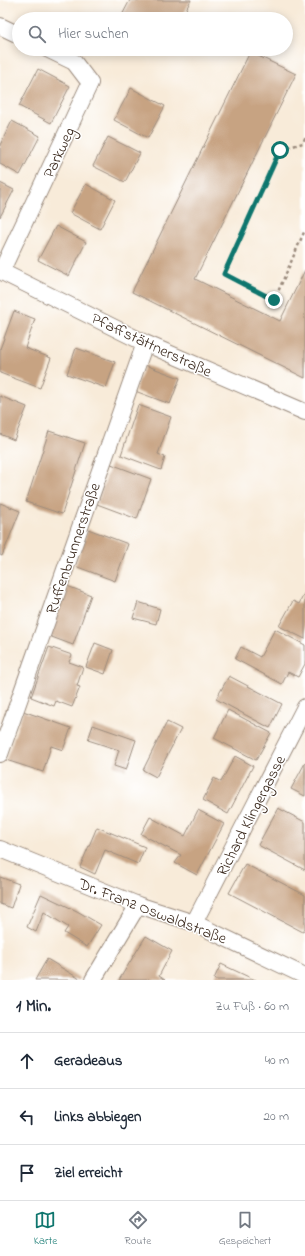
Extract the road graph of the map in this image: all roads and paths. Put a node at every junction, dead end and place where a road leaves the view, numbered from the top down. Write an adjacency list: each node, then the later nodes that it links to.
1 (0, 26): 2 (street)
2 (12, 32)
3 (62, 56): 7 (street, Parkweg)
4 (305, 138): 5 (path)
5 (304, 144): 6 (path)
6 (305, 230)
7 (0, 272): 8 (street, Pfaffstättnerstraße)
8 (145, 342): 9 (street, Pfaffstättnerstraße); 11 (street, Ruffenbrunnerstraße)
9 (305, 412)
10 (305, 707): 14 (street, Richard Klingergasse)
11 (0, 754)
12 (0, 849): 13 (street, Dr. Franz Oswaldstraße)
13 (138, 905): 14 (street, Dr. Franz Oswaldstraße); 16 (street)
14 (194, 923): 15 (street, Dr. Franz Oswaldstraße)
15 (305, 976)
16 (93, 980)

